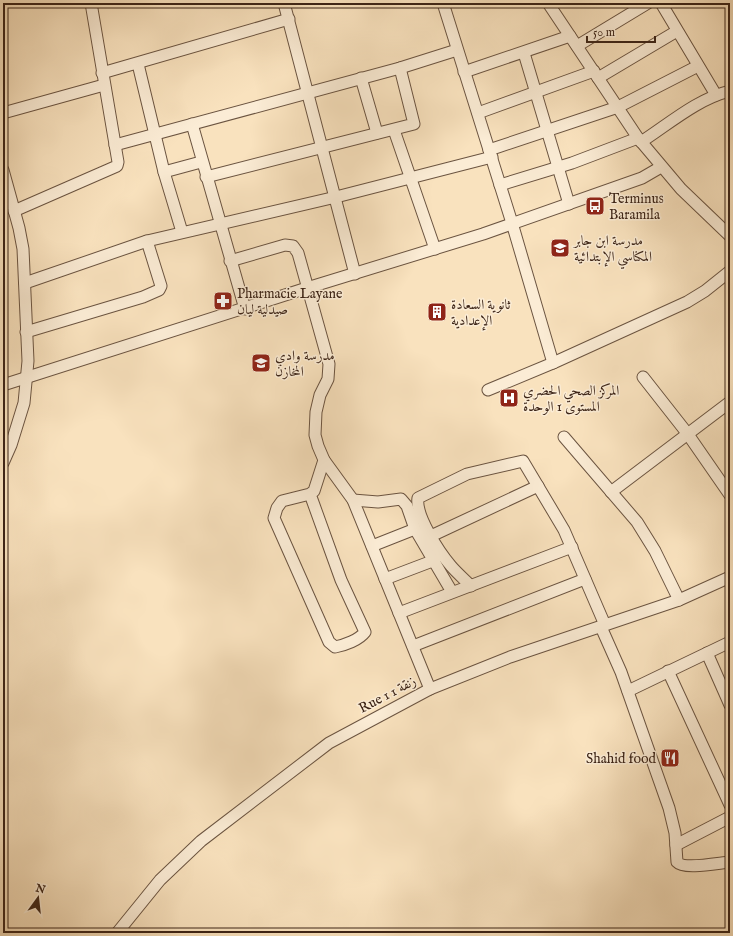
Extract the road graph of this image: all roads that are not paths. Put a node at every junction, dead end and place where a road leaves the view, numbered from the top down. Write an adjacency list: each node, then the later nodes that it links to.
1 (91, 3): 17 (street)
2 (284, 3): 7 (street)
3 (443, 3): 11 (street)
4 (648, 3): 10 (street)
5 (660, 3): 8 (street)
6 (552, 4): 9 (street)
7 (289, 19): 13 (street); 22 (street)
8 (677, 31): 14 (street); 18 (street)
9 (570, 36): 10 (street); 12 (street)
10 (577, 46): 18 (street)
11 (457, 50): 15 (street); 16 (street)
12 (524, 52): 16 (street); 23 (street)
13 (138, 64): 17 (street); 32 (street)
14 (698, 66): 24 (street); 25 (street)
15 (400, 68): 19 (street); 29 (street)
16 (464, 72): 27 (street)
17 (102, 73): 20 (street)
18 (596, 75): 23 (street); 25 (street)
19 (361, 78): 22 (street); 31 (street)
20 (104, 85): 26 (street); 34 (street)
21 (730, 91): 24 (street)
22 (307, 92): 28 (street); 35 (street)
23 (536, 93): 27 (street); 30 (street)
24 (716, 95): 33 (street)
25 (618, 107): 30 (street); 33 (street)
26 (3, 113)
27 (478, 113): 36 (street)
28 (192, 124): 32 (street); 37 (street)
29 (394, 130): 31 (street); 43 (street)
30 (548, 131): 36 (street); 39 (street)
31 (378, 133): 35 (street)
32 (154, 134): 34 (street); 41 (street)
33 (639, 140): 38 (street); 39 (street)
34 (115, 145): 47 (street)
35 (322, 147): 42 (street); 45 (street)
36 (490, 154): 43 (street); 44 (street)
37 (202, 162): 41 (street); 42 (street)
38 (661, 167): 46 (street); 51 (street)
39 (558, 168): 44 (street); 46 (street)
40 (3, 170): 47 (street)
41 (164, 172): 50 (street)
42 (206, 177): 49 (street)
43 (410, 179): 45 (street); 53 (street)
44 (500, 185): 48 (street)
45 (336, 197): 49 (street); 56 (street)
46 (568, 204): 48 (street)
47 (14, 211): 57 (street)
48 (512, 223): 53 (street); 61 (street)
49 (220, 224): 50 (street); 54 (street)
50 (182, 232): 52 (street)
51 (730, 236)
52 (147, 241): 57 (street); 60 (street)
53 (435, 249): 56 (street)
54 (230, 261): 58 (street); 59 (street)
55 (730, 270): 61 (street)
56 (355, 274): 58 (street)
57 (25, 283): 60 (street)
58 (307, 288): 59 (street); 69 (street)
59 (245, 309): 62 (street)
60 (26, 332): 62 (street)
61 (553, 363): 65 (street)
62 (27, 377): 64 (street); 70 (street)
63 (643, 377): 67 (street)
64 (3, 386)
65 (488, 390)
66 (730, 402): 67 (street)
67 (688, 433): 72 (street); 74 (street)
68 (564, 437): 72 (street)
69 (324, 460): 73 (street); 75 (street)
70 (3, 463)
71 (538, 486): 77 (street); 77 (street); 79 (street)
72 (611, 492): 86 (street)
73 (310, 494): 73 (street)
74 (730, 495)
75 (353, 500): 76 (street); 78 (street)
76 (415, 529): 78 (street); 80 (street)
77 (431, 536): 84 (street)
78 (372, 546): 82 (street)
79 (572, 547): 83 (street); 84 (street)
80 (435, 560): 82 (street); 85 (street)
81 (730, 577): 86 (street, Rue 1 زنقة 1)
82 (385, 579): 87 (street)
83 (585, 579): 88 (street); 90 (street)
84 (471, 586): 85 (street)
85 (452, 592): 87 (street)
86 (679, 600): 88 (street, Rue 1 زنقة 1)
87 (399, 613): 90 (street)
88 (603, 626): 93 (street, Rue 1 زنقة 1); 94 (street)
89 (730, 642): 91 (street)
90 (413, 646): 93 (street)
91 (707, 653): 92 (street); 95 (street)
92 (668, 672): 94 (street); 96 (street)
93 (430, 689): 100 (street, Rue 1 زنقة 1)
94 (628, 691): 98 (street)
95 (730, 705)
96 (730, 805)
97 (730, 816): 98 (street)
98 (676, 845): 99 (street)
99 (730, 862)
100 (117, 933)

